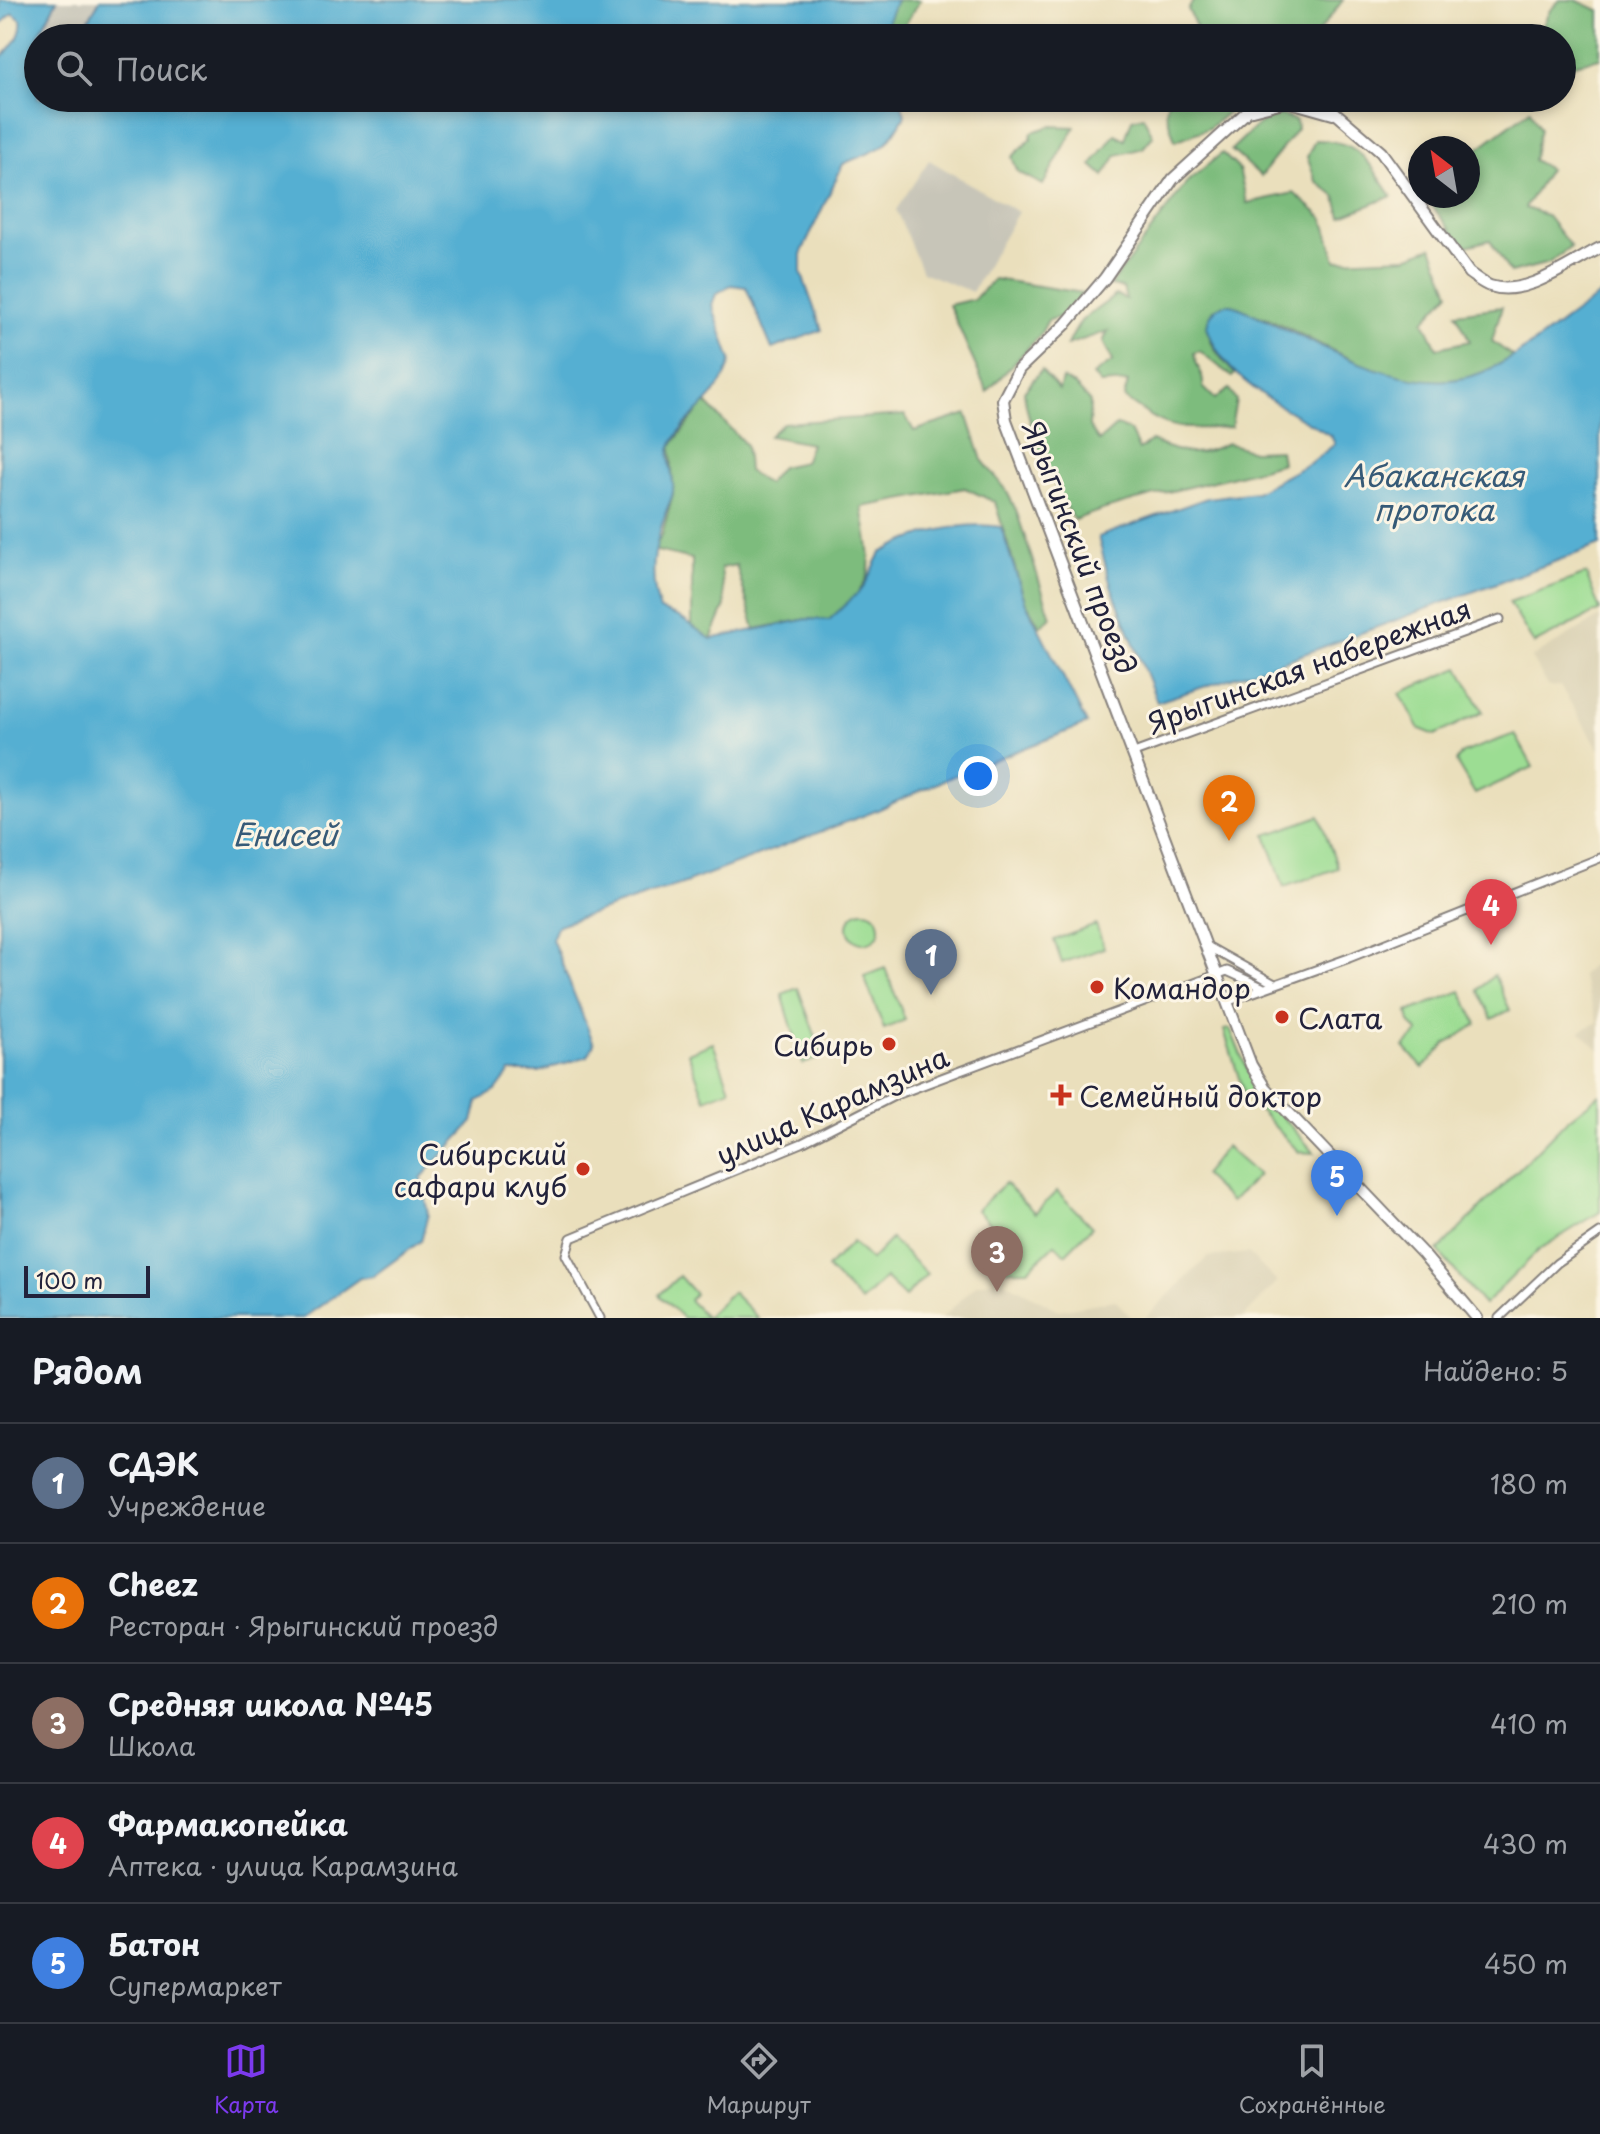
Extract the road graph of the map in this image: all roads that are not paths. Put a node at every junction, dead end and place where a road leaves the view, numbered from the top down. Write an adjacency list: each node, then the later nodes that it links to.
1 (1244, 112): 7 (main road, Ярыгинский проезд)
2 (1323, 112): 4 (main road, Ярыгинский проезд)
3 (1335, 112): 4 (main road, Ярыгинский проезд)
4 (1342, 118): 5 (main road, Ярыгинский проезд)
5 (1600, 248)
6 (1500, 619): 7 (street, Ярыгинская набережная)
7 (1134, 753): 9 (main road, Ярыгинский проезд)
8 (1600, 858): 11 (street)
9 (1207, 946): 10 (main road, Ярыгинский проезд); 11 (street)
10 (1218, 974): 12 (street); 13 (main road, Ярыгинский проезд); 15 (street, улица Карамзина)
11 (1273, 983): 12 (street)
12 (1262, 987): 13 (street)
13 (1229, 1001): 16 (main road, Ярыгинский проезд)
14 (1600, 1233): 17 (street)
15 (600, 1318)
16 (1477, 1318)
17 (1499, 1318)

